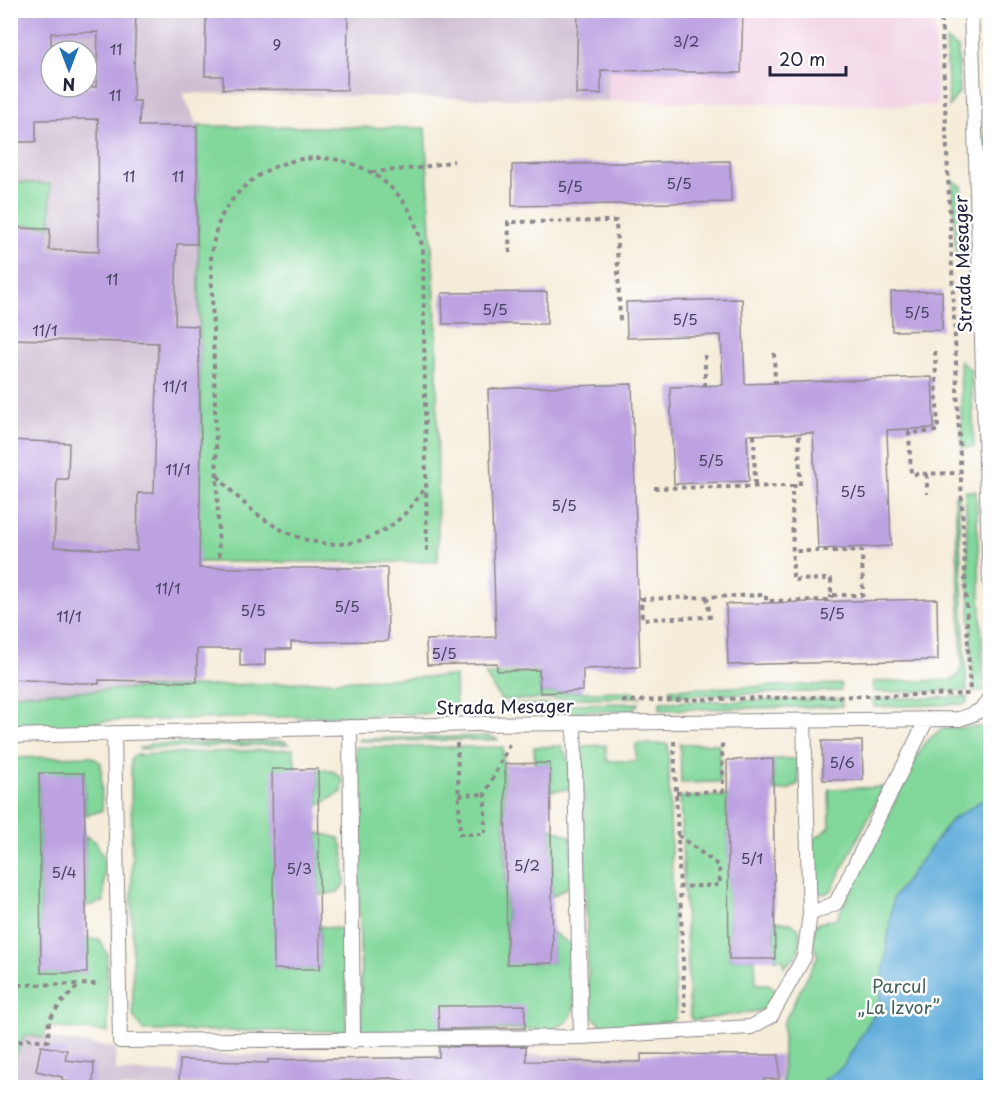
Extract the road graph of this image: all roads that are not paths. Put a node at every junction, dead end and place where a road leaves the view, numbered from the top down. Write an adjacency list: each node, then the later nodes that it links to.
1 (971, 10): 2 (lane, Strada Mesager)
2 (990, 516): 3 (lane, Strada Mesager)
3 (990, 582)
4 (985, 695): 5 (lane, Strada Mesager)
5 (927, 719): 6 (lane, Strada Mesager); 11 (lane)
6 (804, 721): 7 (lane, Strada Mesager); 11 (lane)
7 (574, 723): 8 (lane, Strada Mesager); 12 (lane)
8 (350, 727): 9 (lane, Strada Mesager); 13 (lane)
9 (114, 733): 10 (lane, Strada Mesager); 13 (lane)
10 (10, 736)
11 (810, 914): 12 (lane)
12 (580, 1037): 13 (lane)
13 (353, 1041)

